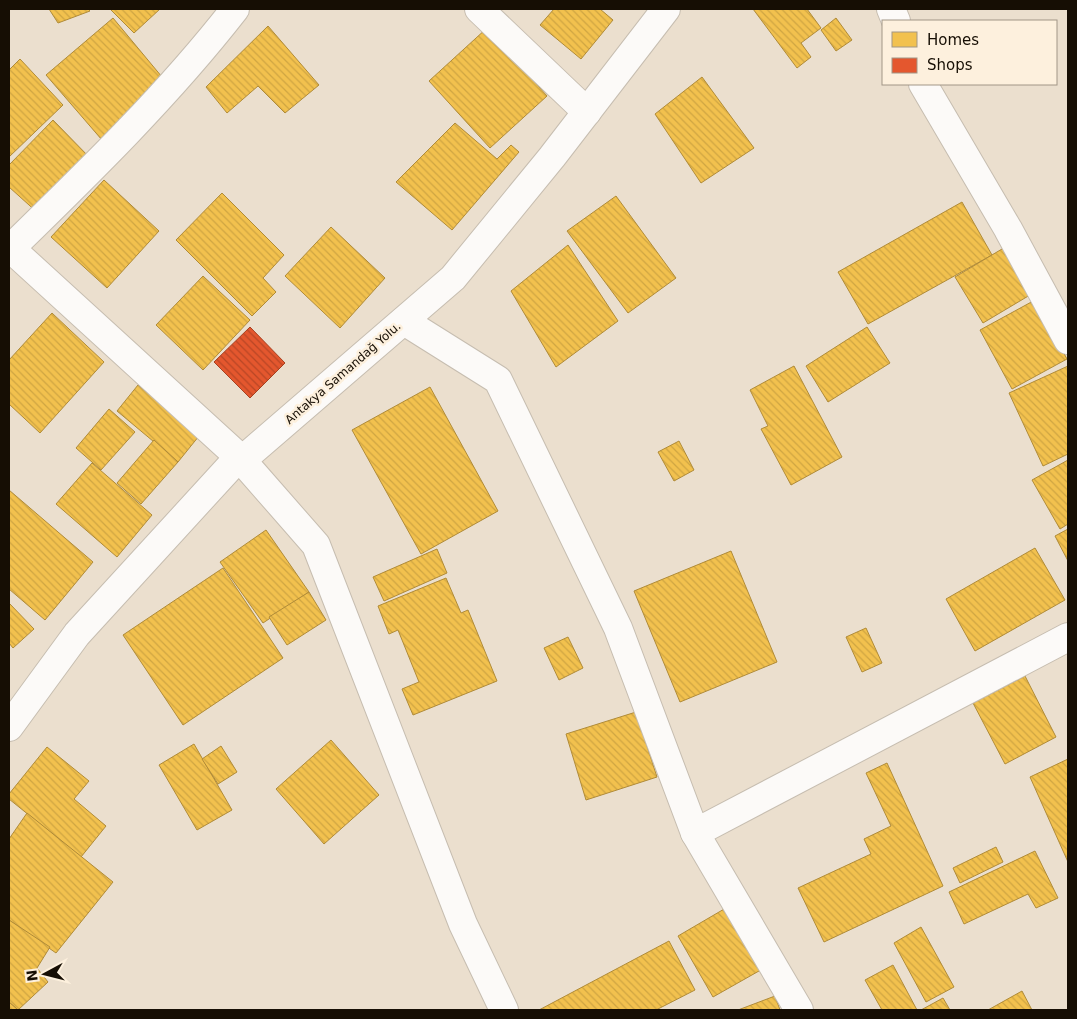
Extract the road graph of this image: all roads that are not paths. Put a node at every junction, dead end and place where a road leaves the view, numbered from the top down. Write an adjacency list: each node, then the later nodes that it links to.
1 (235, 9): 6 (street)
2 (479, 9): 5 (street)
3 (666, 9): 5 (street, Antakya Samandağ Yolu.)
4 (924, 85): 8 (street)
5 (587, 112): 7 (street, Antakya Samandağ Yolu.)
6 (10, 247): 9 (street)
7 (404, 321): 9 (street, Antakya Samandağ Yolu.); 12 (street)
8 (1068, 340)
9 (239, 457): 11 (street, Antakya Samandağ Yolu.); 13 (street)
10 (1068, 636): 12 (street)
11 (9, 727)
12 (695, 834): 14 (street)
13 (504, 1010)
14 (800, 1010)

